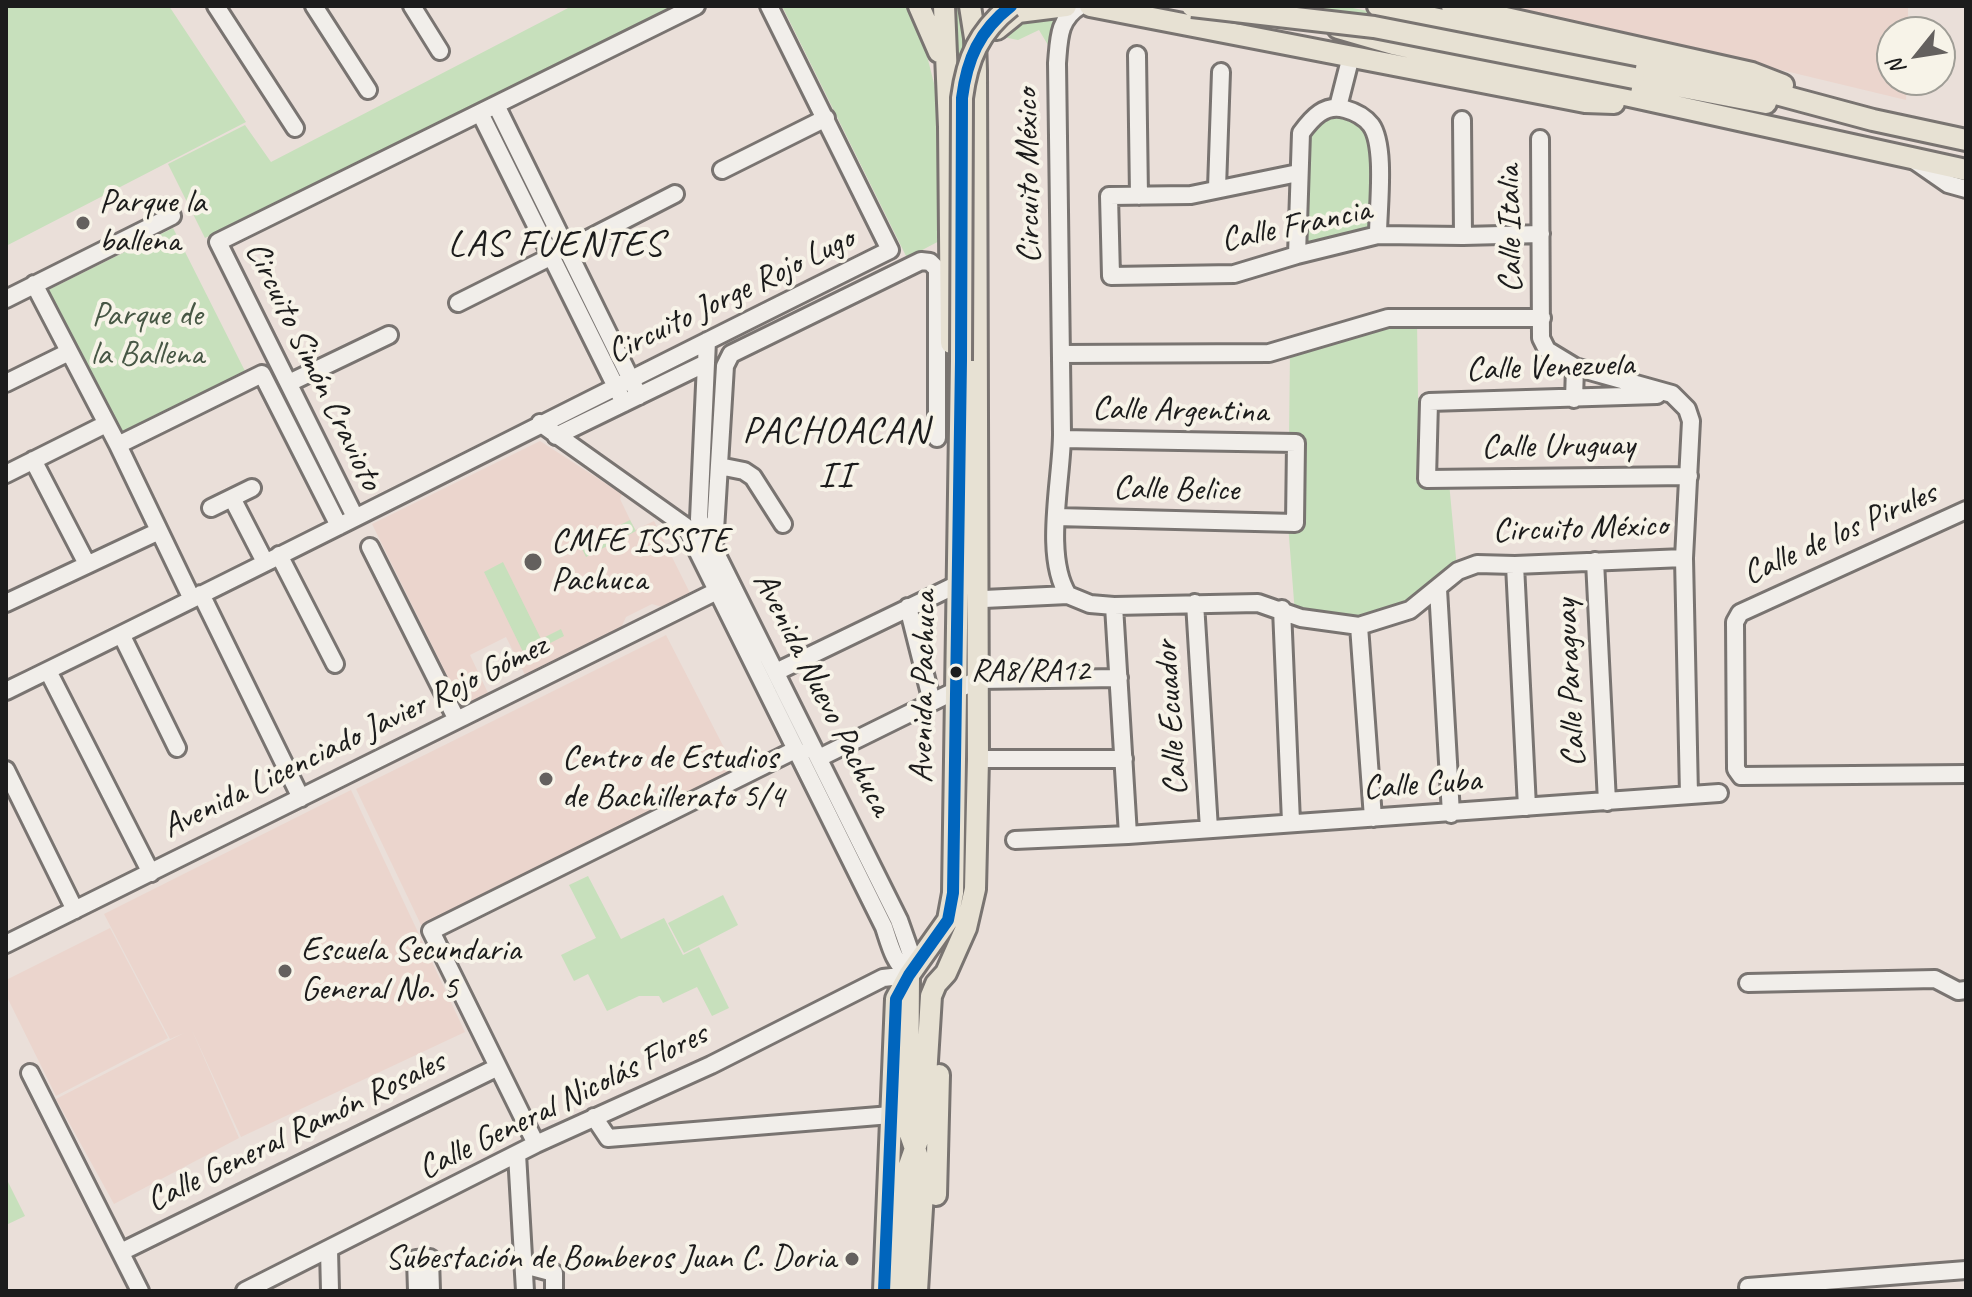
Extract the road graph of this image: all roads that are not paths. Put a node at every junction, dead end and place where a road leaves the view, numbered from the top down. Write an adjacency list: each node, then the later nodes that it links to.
1 (216, 6): 31 (street)
2 (314, 6): 23 (street)
3 (412, 6): 17 (street)
4 (696, 6): 25 (street)
5 (769, 6): 28 (street, Circuito Jorge Rojo Lugo)
6 (919, 6): 20 (main road)
7 (944, 6): 20 (main road)
8 (970, 6): 21 (main road, Avenida Pachuca)
9 (1011, 6): 72 (main road, bridge)
10 (1066, 6): 21 (main road)
11 (1080, 6): 61 (street, Circuito México)
12 (1090, 6): 19 (main road)
13 (1192, 6): 30 (main road, bridge)
14 (1269, 6): 24 (main road, bridge)
15 (1378, 6): 30 (main road)
16 (1452, 6): 30 (main road)
17 (440, 51)
18 (1137, 55): 44 (street)
19 (1351, 56): 24 (main road); 26 (street)
20 (945, 67): 72 (main road)
21 (976, 71): 118 (main road, Avenida Pachuca)
22 (1221, 72): 41 (street)
23 (368, 90)
24 (1654, 103): 34 (main road)
25 (496, 105): 27 (street); 37 (street)
26 (1338, 107): 38 (street); 47 (street)
27 (480, 113): 39 (street); 66 (street, Circuito Simón Cravioto)
28 (826, 118): 35 (street); 59 (street, Circuito Jorge Rojo Lugo)
29 (1462, 120): 48 (street)
30 (1873, 120): 33 (main road)
31 (295, 128)
32 (1540, 139): 46 (street, Calle Italia)
33 (1966, 140)
34 (1911, 158): 36 (main road); 40 (main road); 42 (street)
35 (722, 170)
36 (1966, 170)
37 (530, 173): 39 (street); 49 (street)
38 (1298, 173): 41 (street); 50 (street)
39 (514, 181): 51 (street)
40 (1966, 181)
41 (1217, 188): 44 (street)
42 (1966, 189)
43 (675, 194): 49 (street)
44 (1139, 196): 50 (street, Calle Francia)
45 (172, 216): 52 (street)
46 (1541, 234): 48 (street, Calle Francia); 55 (street, Calle Italia)
47 (1378, 235): 48 (street, Calle Francia); 50 (street, Calle Francia)
48 (1463, 236)
49 (568, 249): 56 (street)
50 (1297, 255)
51 (552, 256): 54 (street); 57 (street)
52 (34, 284): 53 (street); 60 (street)
53 (6, 299)
54 (458, 303)
55 (1542, 318): 61 (street); 63 (street)
56 (604, 324): 57 (street); 64 (street)
57 (589, 331): 64 (street)
58 (389, 335): 66 (street)
59 (707, 341): 62 (street, Avenida Nuevo Pachuca); 64 (street, Circuito Jorge Rojo Lugo)
60 (69, 352): 65 (street); 71 (street)
61 (1061, 354): 75 (street, Circuito México)
62 (706, 363): 69 (street, Circuito Jorge Rojo Lugo); 89 (street, Avenida Nuevo Pachuca)
63 (1575, 367): 67 (street); 68 (street)
64 (623, 382): 69 (street); 70 (street, Circuito Jorge Rojo Lugo)
65 (6, 383)
66 (289, 383): 87 (street, Circuito Simón Cravioto)
67 (1672, 394): 68 (street, Calle Venezuela); 80 (street, Circuito México)
68 (1574, 399): 81 (street, Calle Venezuela)
69 (632, 400): 73 (street, Circuito Jorge Rojo Lugo)
70 (540, 423): 73 (street, Avenida Nuevo Pachuca); 87 (street, Circuito Jorge Rojo Lugo)
71 (106, 424): 76 (street); 77 (street)
72 (958, 435): 101 (main road, Avenida Pachuca)
73 (556, 436): 89 (street, Avenida Nuevo Pachuca)
74 (937, 438): 78 (street)
75 (1062, 439): 88 (street, Circuito México); 90 (street, Calle Argentina)
76 (118, 445): 92 (street, Circuito Simón Cravioto); 93 (street)
77 (33, 460): 79 (street); 99 (street)
78 (719, 466): 85 (street); 91 (street)
79 (6, 474)
80 (1689, 476): 81 (street, Calle Uruguay); 97 (street, Circuito México)
81 (1427, 479)
82 (252, 488): 83 (street)
83 (232, 498): 84 (street); 96 (street)
84 (211, 508)
85 (716, 510): 89 (street); 95 (street)
86 (1966, 510): 129 (street, Calle de los Pirules)
87 (355, 517): 92 (street, Circuito Jorge Rojo Lugo)
88 (1056, 517): 90 (street, Calle Belice); 104 (street, Circuito México)
89 (692, 523): 95 (street, Avenida Nuevo Pachuca); 102 (street, Avenida Nuevo Pachuca)
90 (1295, 523)
91 (783, 524)
92 (339, 526): 96 (street, Circuito Jorge Rojo Lugo)
93 (157, 532): 99 (street); 106 (street)
94 (370, 547): 122 (street)
95 (714, 550): 102 (street, Avenida Nuevo Pachuca)
96 (272, 558): 106 (street, Circuito Jorge Rojo Lugo); 114 (street)
97 (1684, 558): 98 (street, Circuito México); 131 (street)
98 (1595, 561): 100 (street, Circuito México); 133 (street, Calle Paraguay)
99 (87, 564): 105 (street)
100 (1515, 565): 103 (street, Circuito México); 134 (street)
101 (958, 584): 110 (street); 119 (main road, Avenida Pachuca)
102 (724, 588): 116 (street, Avenida Nuevo Pachuca); 122 (street, Avenida Licenciado Javier Rojo Gómez); 124 (street, Avenida Nuevo Pachuca)
103 (1438, 589): 112 (street, Circuito México); 135 (street)
104 (1068, 595): 107 (street); 109 (street, Circuito México)
105 (8, 597)
106 (196, 597): 113 (street, Circuito Jorge Rojo Lugo); 132 (street)
107 (984, 599)
108 (1195, 603): 109 (street, Circuito México); 111 (street, Circuito México); 138 (street, Calle Ecuador)
109 (1114, 606): 117 (street)
110 (908, 607): 116 (street); 121 (street)
111 (1282, 609): 112 (street, Circuito México); 137 (street)
112 (1359, 626): 136 (street)
113 (122, 636): 115 (street, Circuito Jorge Rojo Lugo); 123 (street)
114 (335, 664)
115 (48, 671): 120 (street, Circuito Jorge Rojo Lugo); 141 (street)
116 (776, 672): 125 (street, Avenida Nuevo Pachuca)
117 (1119, 678): 118 (street); 127 (street)
118 (977, 680): 119 (street); 126 (main road, Avenida Pachuca)
119 (956, 690): 121 (street); 145 (main road, Avenida Pachuca)
120 (6, 691)
121 (932, 702): 125 (street)
122 (457, 720): 132 (street, Avenida Licenciado Javier Rojo Gómez)
123 (177, 748)
124 (795, 750): 125 (street); 145 (street, Avenida Nuevo Pachuca); 148 (street)
125 (819, 758): 145 (street, Avenida Nuevo Pachuca)
126 (978, 759): 127 (street); 144 (main road, Avenida Pachuca)
127 (1124, 759): 139 (street)
128 (6, 770): 142 (street)
129 (1966, 774)
130 (1719, 793): 131 (street, Calle Cuba)
131 (1689, 795): 133 (street, Calle Cuba)
132 (301, 798): 141 (street, Avenida Licenciado Javier Rojo Gómez)
133 (1607, 802): 134 (street, Calle Cuba)
134 (1527, 807): 135 (street, Calle Cuba)
135 (1451, 814): 136 (street, Calle Cuba)
136 (1373, 818): 137 (street, Calle Cuba)
137 (1291, 822): 138 (street, Calle Cuba)
138 (1209, 829): 139 (street, Calle Cuba)
139 (1128, 835): 140 (street, Calle Cuba)
140 (1015, 840)
141 (151, 873): 142 (street, Avenida Licenciado Javier Rojo Gómez)
142 (75, 910): 143 (street, Avenida Licenciado Javier Rojo Gómez)
143 (6, 944)
144 (946, 973): 145 (main road); 153 (main road, Avenida Pachuca); 170 (main road)
145 (909, 975): 150 (main road, Avenida Nuevo Pachuca); 151 (street, Calle General Nicolás Flores); 153 (main road)
146 (1748, 983): 147 (street)
147 (1966, 990)
148 (498, 1067): 152 (street); 156 (street, Calle General Ramón Rosales)
149 (30, 1073): 156 (street)
150 (891, 1115): 151 (street); 167 (main road, Avenida Nuevo Pachuca)
151 (594, 1117): 152 (street, Calle General Nicolás Flores)
152 (536, 1144): 154 (street, Calle General Nicolás Flores)
153 (915, 1149): 168 (main road, Avenida Pachuca); 169 (main road)
154 (517, 1154): 155 (street, Calle General Nicolás Flores); 157 (street)
155 (329, 1249): 161 (street, Calle General Nicolás Flores); 162 (street)
156 (121, 1252): 160 (street)
157 (524, 1265): 165 (street); 166 (street)
158 (1966, 1270): 159 (street)
159 (1748, 1287)
160 (140, 1291)
161 (245, 1291)
162 (330, 1291)
163 (417, 1291): 164 (street)
164 (431, 1291)
165 (525, 1291)
166 (554, 1291)
167 (884, 1291)
168 (899, 1291)
169 (917, 1291)
170 (930, 1291)

